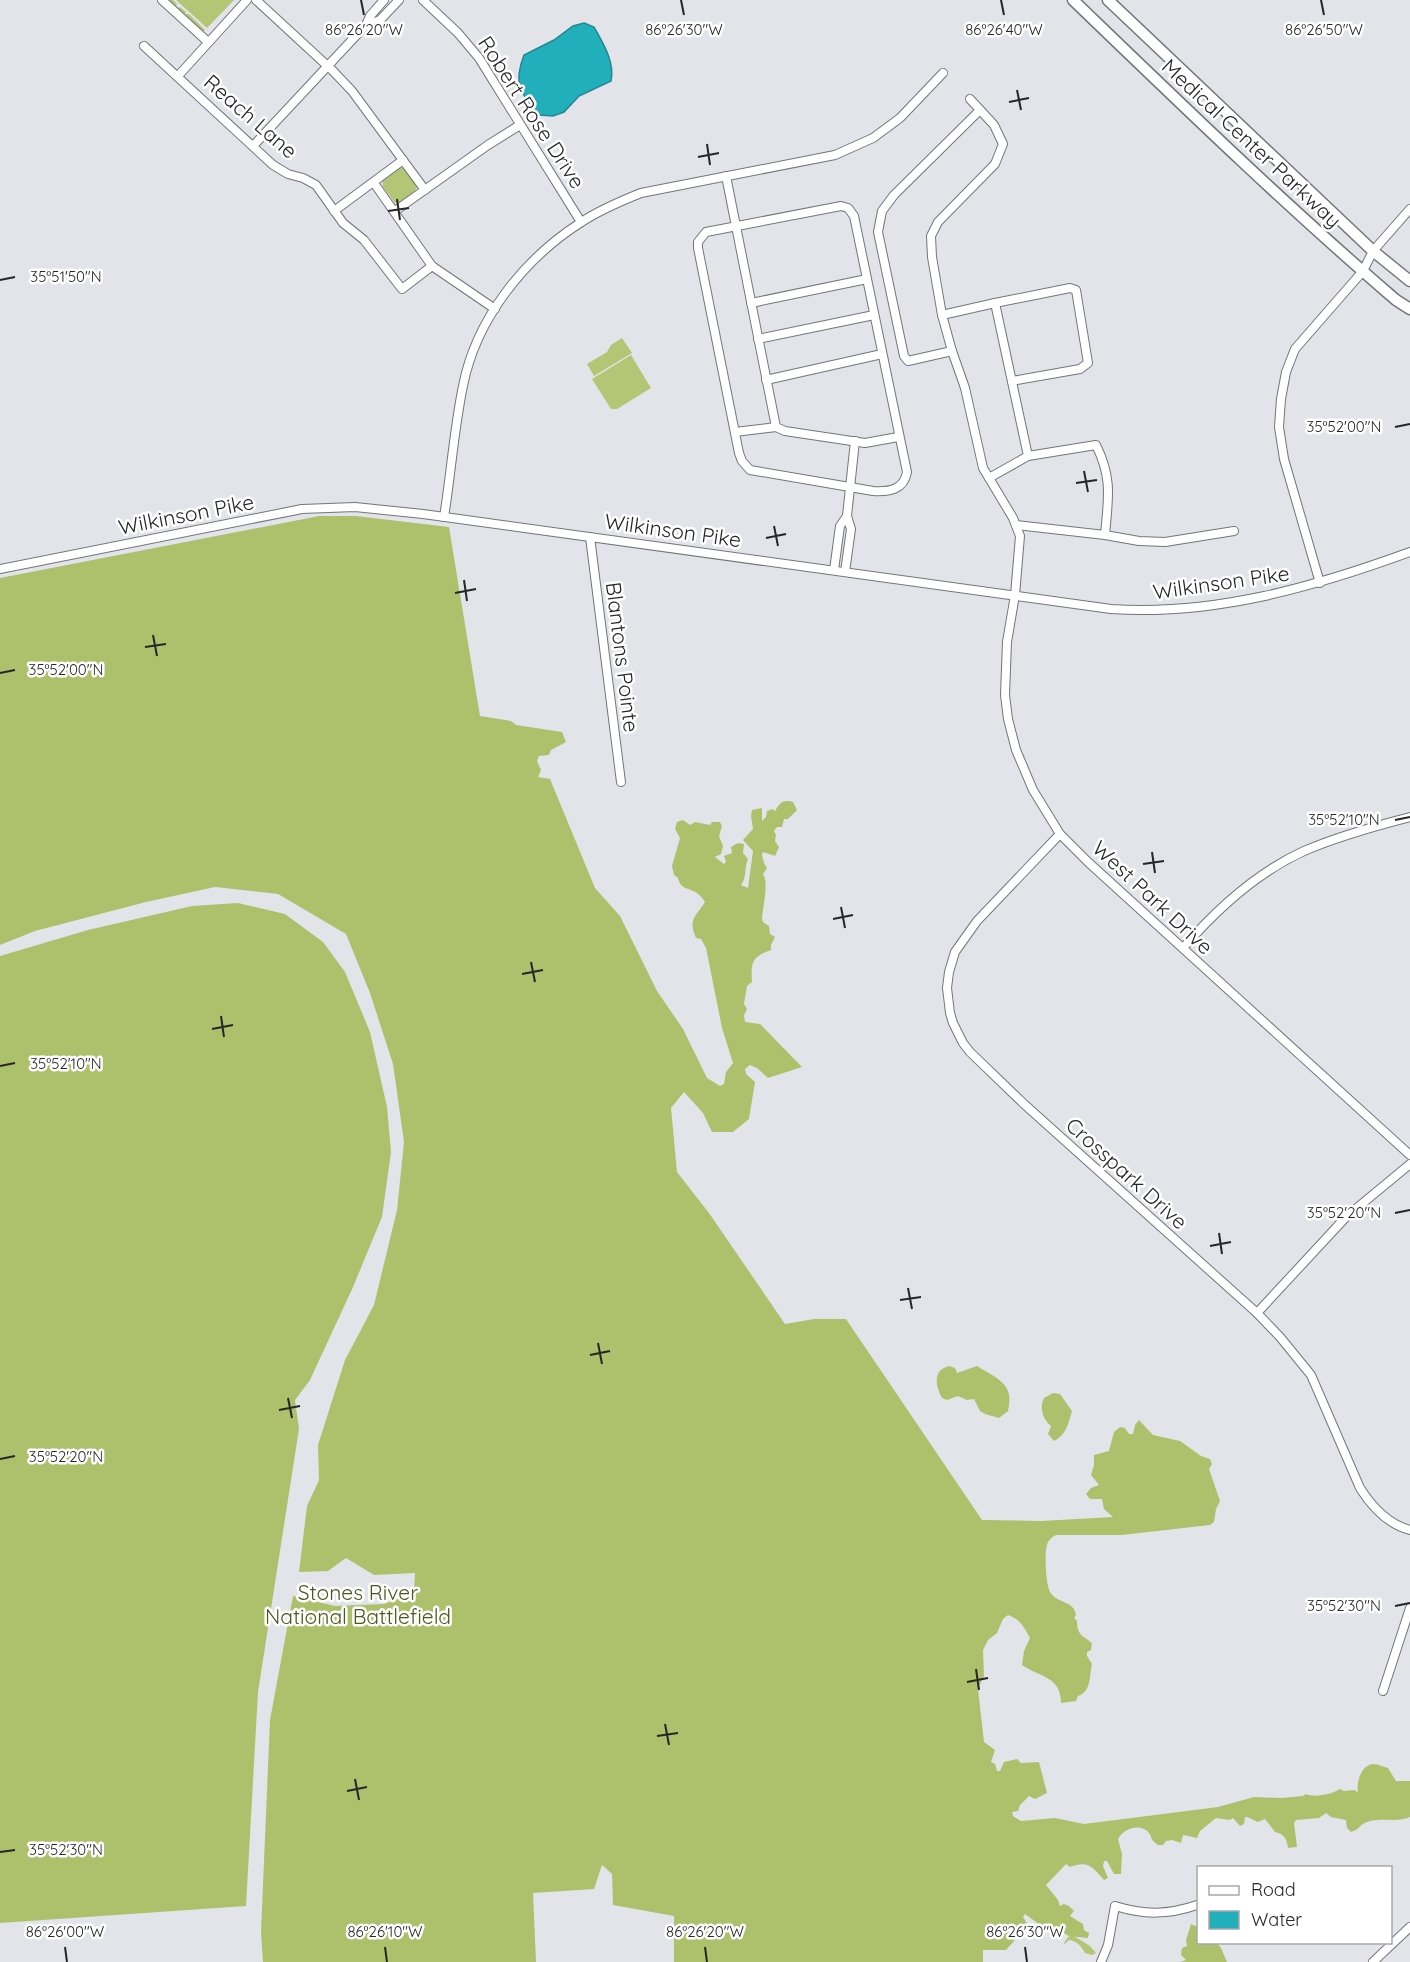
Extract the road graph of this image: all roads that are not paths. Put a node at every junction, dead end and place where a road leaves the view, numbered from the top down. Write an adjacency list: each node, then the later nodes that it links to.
1 (162, 0): 10 (street)
2 (247, 0): 10 (street)
3 (256, 0): 12 (street)
4 (384, 0): 9 (street)
5 (399, 0): 9 (street)
6 (423, 0): 17 (street, Robert Rose Drive)
7 (1073, 0): 30 (main road, Medical Center Parkway)
8 (1108, 0): 28 (main road, Medical Center Parkway)
9 (366, 25): 12 (street)
10 (208, 42): 14 (street)
11 (144, 46): 14 (street, Reach Lane)
12 (327, 65): 18 (street); 19 (street)
13 (944, 73): 20 (street)
14 (178, 76): 18 (street, Reach Lane)
15 (970, 99): 16 (street)
16 (980, 110): 38 (street); 40 (street)
17 (520, 125): 22 (street); 26 (street, Robert Rose Drive)
18 (254, 146): 24 (street, Reach Lane)
19 (403, 160): 21 (street); 22 (street)
20 (726, 176): 26 (street); 27 (street)
21 (374, 183): 24 (street); 25 (street)
22 (425, 190): 25 (street)
23 (1410, 209): 28 (street)
24 (334, 211): 29 (street, Reach Lane)
25 (394, 211): 29 (street)
26 (581, 222): 35 (street)
27 (735, 226): 31 (street); 33 (street); 45 (street)
28 (1373, 251): 30 (street); 32 (main road, Medical Center Parkway)
29 (432, 266): 35 (street)
30 (1363, 271): 36 (main road, Medical Center Parkway); 61 (street)
31 (867, 279): 33 (street); 37 (street)
32 (1410, 281)
33 (751, 303): 39 (street)
34 (995, 303): 38 (street); 43 (street); 43 (street)
35 (495, 309): 52 (street)
36 (1410, 309)
37 (874, 315): 39 (street); 41 (street)
38 (942, 315): 40 (street)
39 (758, 339): 42 (street)
40 (952, 351): 49 (street)
41 (882, 354): 42 (street); 46 (street)
42 (766, 380): 44 (street)
43 (1012, 381): 48 (street)
44 (776, 426): 45 (street); 47 (street)
45 (735, 432): 50 (street)
46 (898, 436): 47 (street); 50 (street)
47 (855, 441): 50 (street)
48 (1028, 456): 49 (street); 55 (street)
49 (989, 478): 53 (street)
50 (850, 486): 51 (street)
51 (847, 516): 59 (street); 60 (street)
52 (444, 517): 56 (street, Wilkinson Pike); 58 (street, Wilkinson Pike)
53 (1016, 525): 55 (street); 62 (street, West Park Drive)
54 (1234, 531): 55 (street)
55 (1105, 535)
56 (590, 537): 59 (street, Wilkinson Pike); 63 (street, Blantons Pointe)
57 (1410, 552): 61 (street, Wilkinson Pike)
58 (0, 569)
59 (834, 570): 60 (street, Wilkinson Pike)
60 (845, 572): 62 (street, Wilkinson Pike)
61 (1320, 583): 62 (street, Wilkinson Pike)
62 (1015, 595): 65 (street, West Park Drive)
63 (621, 782)
64 (1410, 817): 66 (street)
65 (1060, 834): 66 (street, West Park Drive); 69 (street, Crosspark Drive)
66 (1183, 948): 67 (street, West Park Drive)
67 (1410, 1155)
68 (1410, 1164): 69 (street)
69 (1257, 1313): 70 (street, Crosspark Drive)
70 (1410, 1530)
71 (1410, 1608): 72 (street)
72 (1383, 1691)
73 (1197, 1905): 77 (street)
74 (1410, 1927): 75 (street)
75 (1392, 1944)
76 (1392, 1944): 78 (street)
77 (1101, 1962)
78 (1372, 1962)

